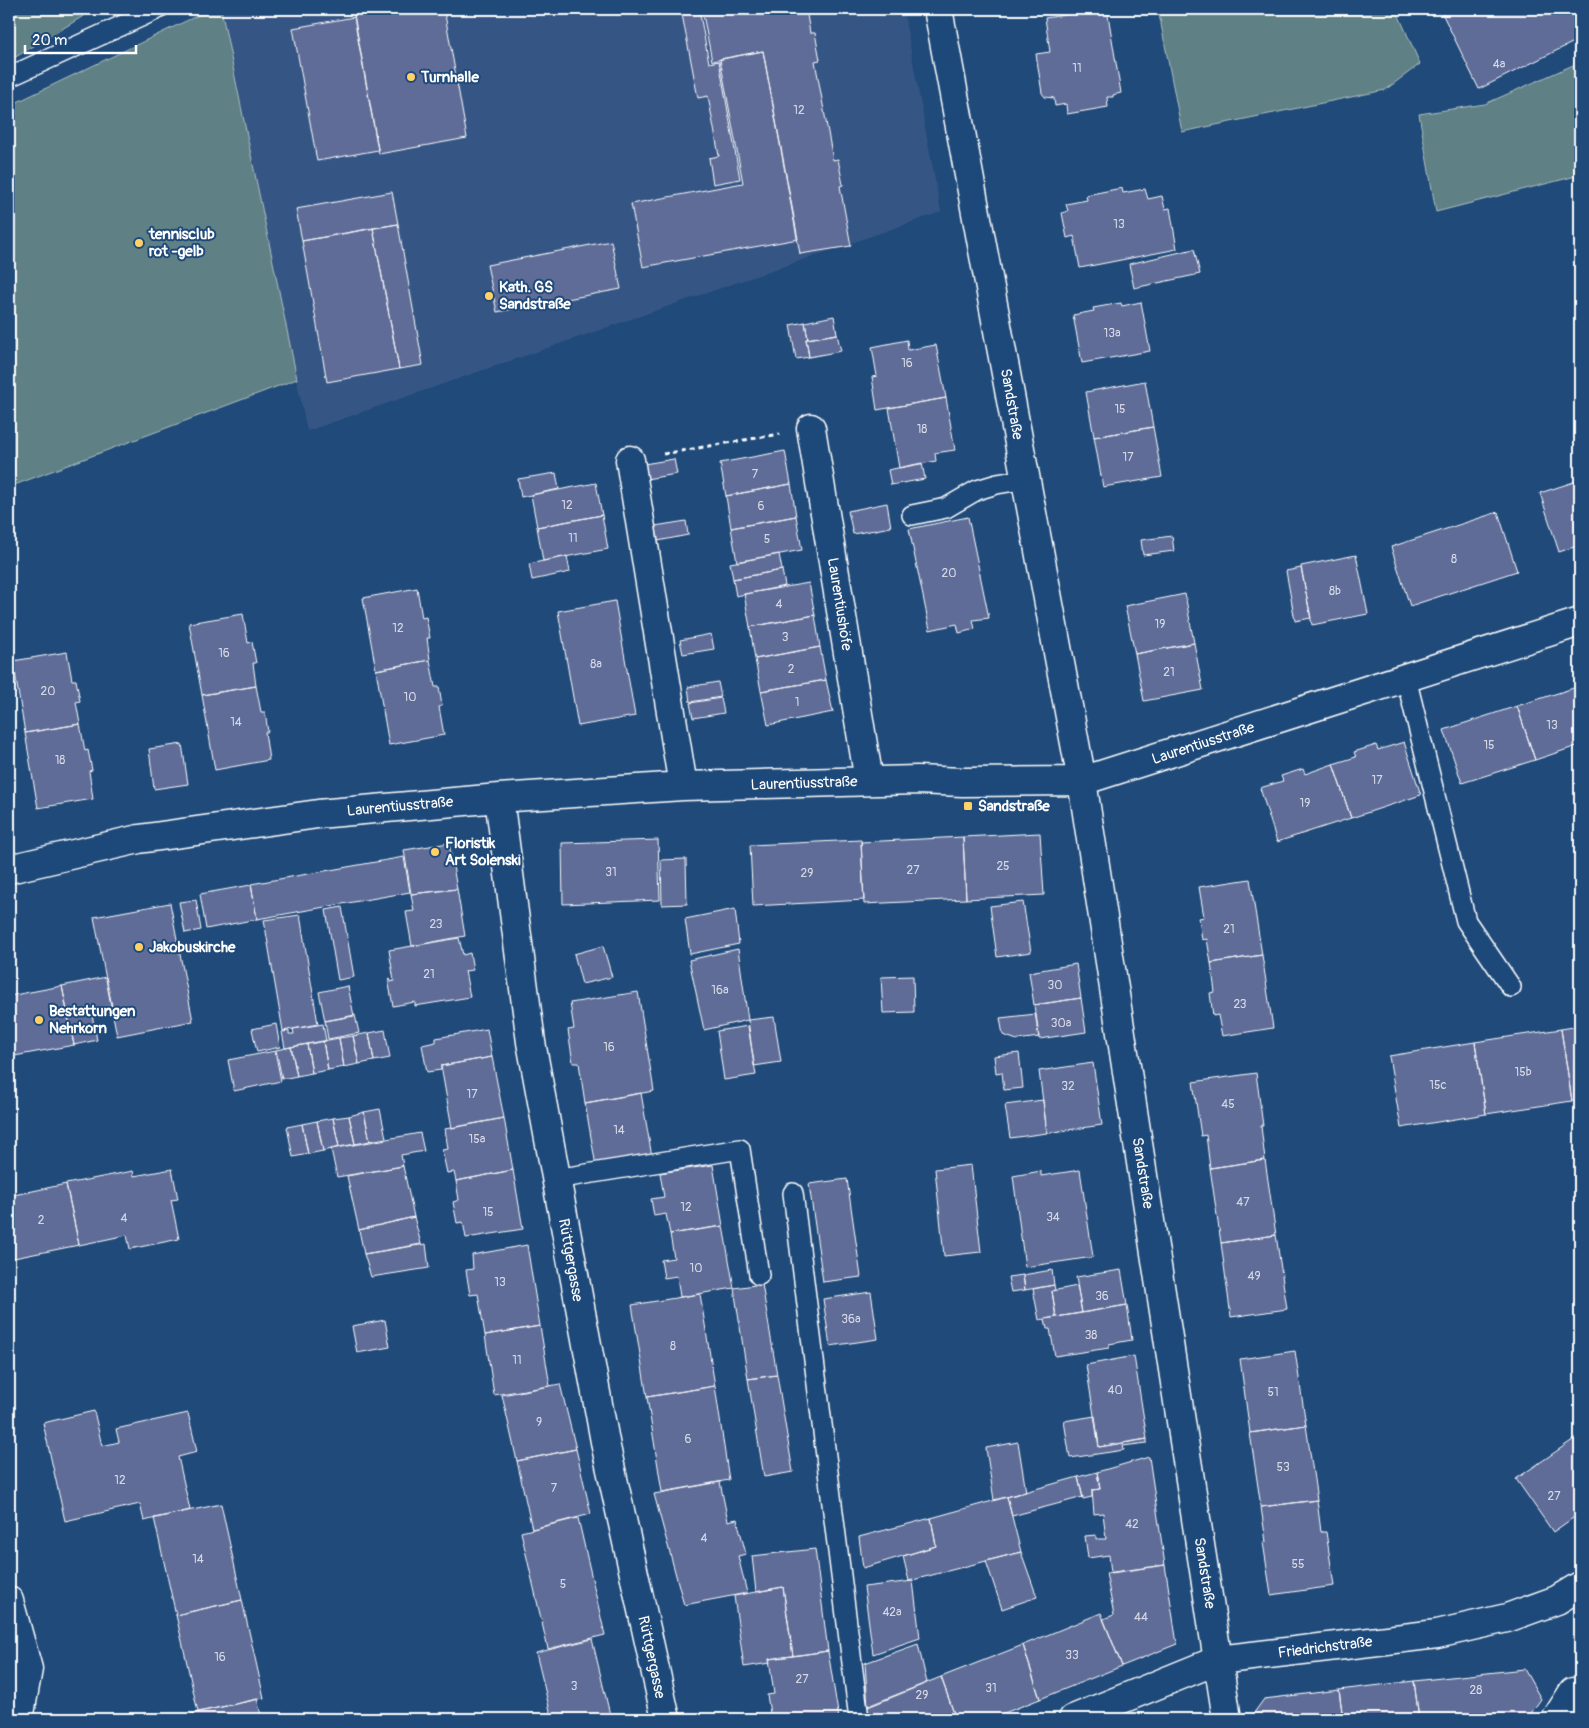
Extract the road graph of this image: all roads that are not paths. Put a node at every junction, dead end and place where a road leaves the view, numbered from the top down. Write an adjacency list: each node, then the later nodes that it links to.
1 (158, 9): 3 (lane)
2 (938, 9): 6 (street, Sandstraße)
3 (9, 77)
4 (811, 428): 10 (street, Laurentiushöfe)
5 (630, 460): 12 (street)
6 (1026, 479): 7 (lane); 11 (street, Sandstraße)
7 (912, 515)
8 (1580, 622): 9 (street, Laurentiusstraße)
9 (1406, 678): 11 (street, Laurentiusstraße); 15 (lane)
10 (869, 781): 11 (street, Laurentiusstraße); 12 (street, Laurentiusstraße)
11 (1082, 782): 21 (street, Sandstraße)
12 (683, 786): 13 (street, Laurentiusstraße)
13 (499, 798): 14 (street, Laurentiusstraße); 16 (street, Rüttgergasse)
14 (9, 869)
15 (1511, 987)
16 (556, 1179): 18 (lane); 24 (street, Rüttgergasse)
17 (793, 1193): 25 (lane)
18 (759, 1275)
19 (1580, 1586): 21 (street, Friedrichstraße)
20 (9, 1601): 23 (street)
21 (1218, 1660): 26 (street, Friedrichstraße); 27 (street, Sandstraße)
22 (1573, 1692): 28 (street)
23 (19, 1719)
24 (666, 1719)
25 (859, 1719)
26 (1073, 1719)
27 (1226, 1719)
28 (1556, 1719)

